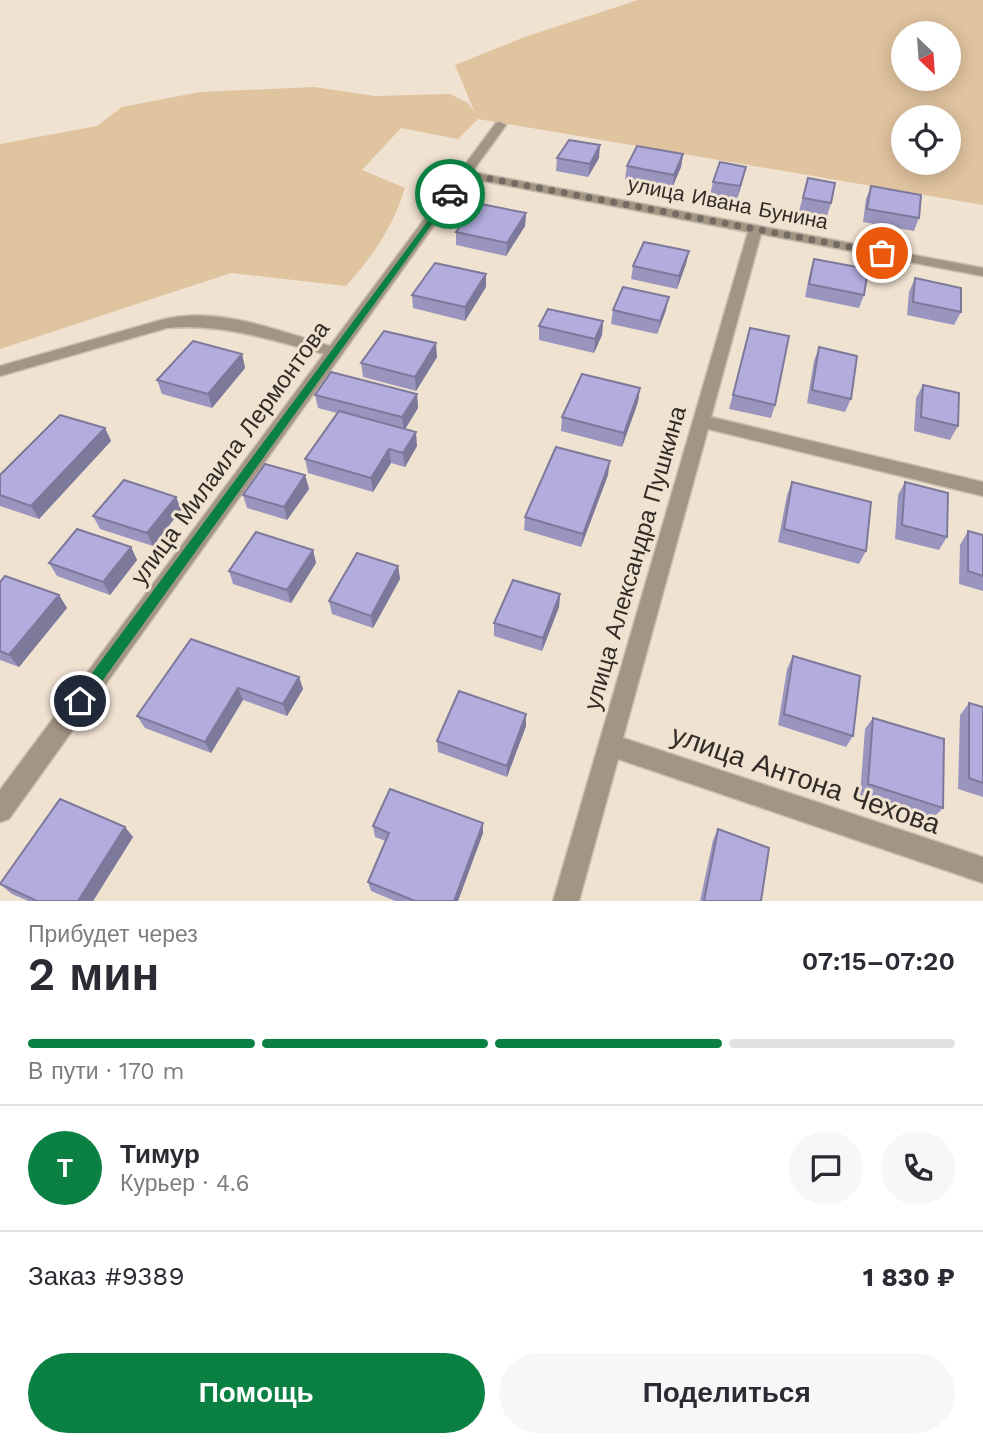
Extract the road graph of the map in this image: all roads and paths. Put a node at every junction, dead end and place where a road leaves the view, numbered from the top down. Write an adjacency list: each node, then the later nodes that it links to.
1 (500, 125): 2 (street, улица Милаила Лермонтова)
2 (465, 174): 3 (street, улица Ивана Бунина); 5 (street, улица Милаила Лермонтова)
3 (755, 229): 4 (street, улица Ивана Бунина); 7 (street, улица Александра Пушкина)
4 (983, 272)
5 (334, 352): 6 (street); 10 (street, улица Милаила Лермонтова)
6 (0, 371)
7 (702, 421): 8 (street); 9 (street, улица Александра Пушкина)
8 (983, 489)
9 (610, 745): 11 (street, улица Антона Чехова); 12 (street, улица Александра Пушкина)
10 (0, 810)
11 (983, 870)
12 (566, 901)

